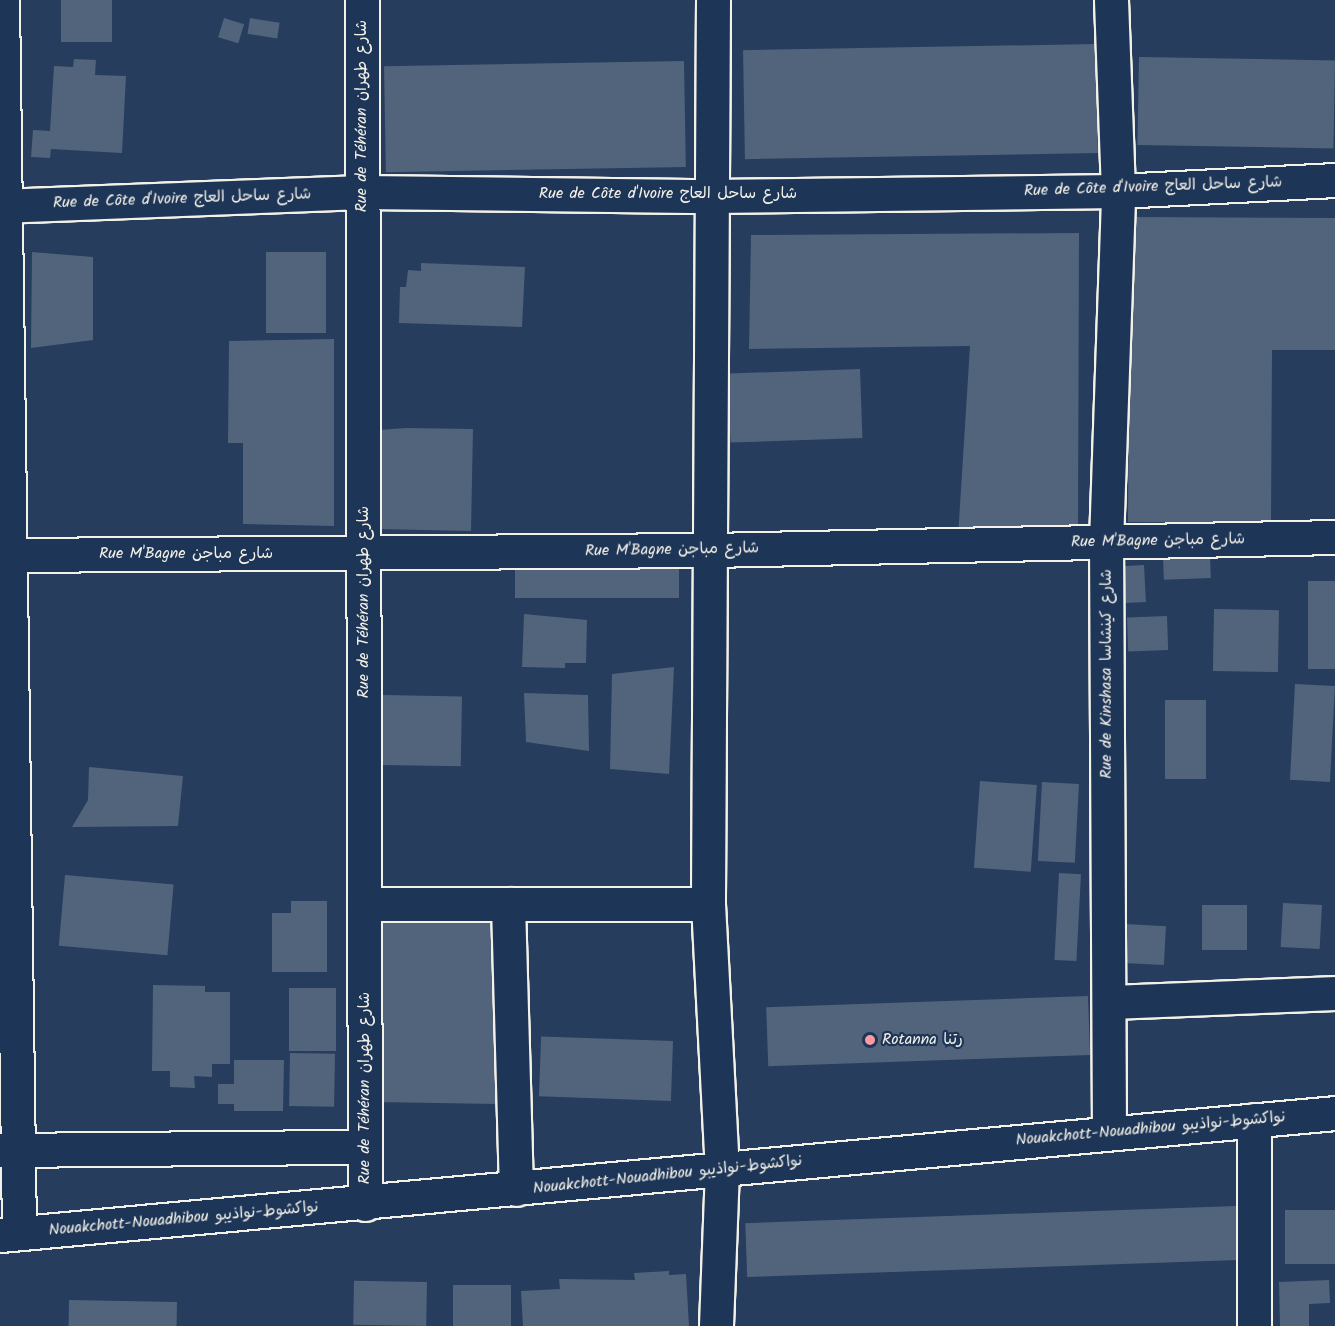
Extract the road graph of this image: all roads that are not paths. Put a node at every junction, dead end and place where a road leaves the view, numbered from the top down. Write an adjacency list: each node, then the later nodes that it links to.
1 (2, 0): 9 (main road)
2 (362, 0): 7 (main road, Rue de Téhéran شارع طهران)
3 (713, 0): 8 (main road)
4 (1111, 0): 6 (main road, Rue de Kinshasa شارع كينشاسا)
5 (1335, 180): 6 (main road, Rue de Côte d'Ivoire شارع ساحل العاج)
6 (1118, 191): 8 (main road, Rue de Côte d'Ivoire شارع ساحل العاج); 11 (main road, Rue de Kinshasa شارع كينشاسا)
7 (362, 192): 8 (main road, Rue de Côte d'Ivoire شارع ساحل العاج); 9 (main road, Rue de Côte d'Ivoire شارع ساحل العاج); 13 (main road, Rue de Téhéran شارع طهران)
8 (711, 196): 12 (main road)
9 (2, 206): 14 (main road)
10 (1335, 537): 11 (main road, Rue M'Bagne شارع مباجن)
11 (1107, 542): 12 (main road, Rue M'Bagne شارع مباجن); 19 (main road, Rue de Kinshasa شارع كينشاسا)
12 (710, 550): 13 (main road, Rue M'Bagne شارع مباجن); 17 (main road)
13 (363, 554): 14 (main road, Rue M'Bagne شارع مباجن); 15 (main road, Rue de Téhéran شارع طهران)
14 (10, 555): 24 (main road)
15 (364, 904): 16 (main road); 23 (main road, Rue de Téhéran شارع طهران)
16 (508, 904): 17 (main road); 26 (main road)
17 (708, 904): 25 (main road)
18 (1335, 993): 19 (main road)
19 (1109, 1002): 22 (main road, Rue de Kinshasa شارع كينشاسا)
20 (1335, 1113): 21 (main road, Nouakchott-Nouadhibou نواكشوط-نواذيبو)
21 (1254, 1120): 22 (main road, Nouakchott-Nouadhibou نواكشوط-نواذيبو); 30 (main road)
22 (1109, 1131): 25 (main road, Nouakchott-Nouadhibou نواكشوط-نواذيبو)
23 (365, 1147): 24 (main road); 27 (main road, Rue de Téhéran شارع طهران)
24 (9, 1149): 28 (main road)
25 (722, 1169): 26 (main road, Nouakchott-Nouadhibou نواكشوط-نواذيبو); 29 (main road)
26 (516, 1189): 27 (main road, Nouakchott-Nouadhibou نواكشوط-نواذيبو)
27 (365, 1204): 28 (main road, Nouakchott-Nouadhibou نواكشوط-نواذيبو)
28 (9, 1234)
29 (716, 1326)
30 (1254, 1326)

